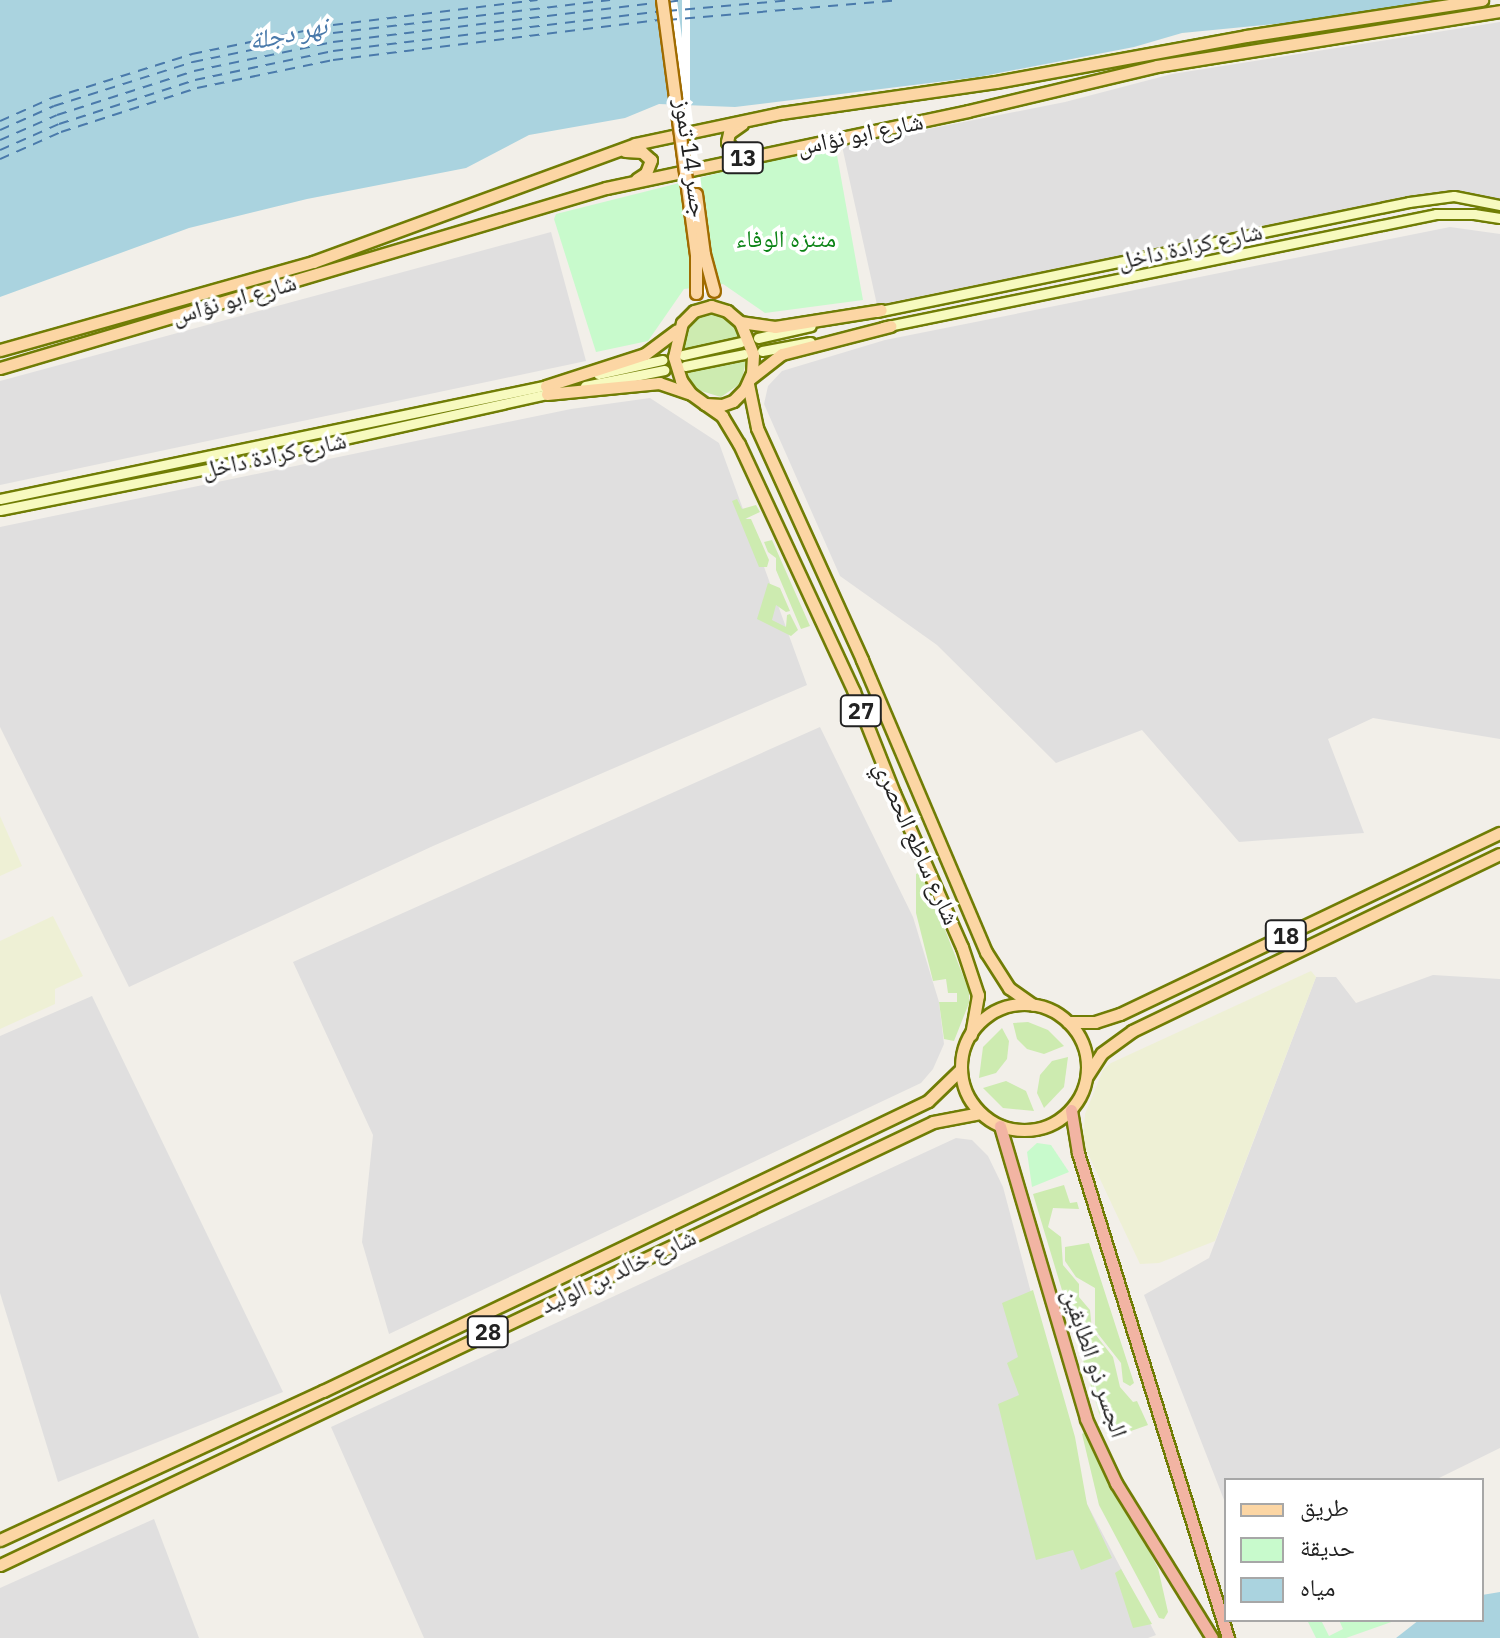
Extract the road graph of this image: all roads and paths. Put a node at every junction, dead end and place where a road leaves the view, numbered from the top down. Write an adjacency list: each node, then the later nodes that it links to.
1 (662, 0): 13 (main road, جسر 14 تموز, bridge)
2 (670, 0): 12 (main road, جسر 14 تموز, bridge)
3 (1482, 0): 5 (main road, شارع ابو نؤاس / 13)
4 (1500, 11): 6 (main road, شارع ابو نؤاس / 13)
5 (781, 113): 6 (main road); 7 (main road, شارع ابو نؤاس / 13)
6 (796, 147): 8 (main road, شارع ابو نؤاس / 13)
7 (573, 164): 8 (main road); 19 (main road, شارع ابو نؤاس / 13)
8 (606, 188): 25 (main road, شارع ابو نؤاس / 13)
9 (1500, 205): 11 (main road, شارع كرادة داخل)
10 (1500, 218): 15 (main road, شارع كرادة داخل)
11 (881, 310): 14 (main road); 17 (main road, شارع كرادة داخل)
12 (727, 311): 13 (main road); 14 (main road)
13 (690, 314): 16 (main road)
14 (740, 322): 26 (main road)
15 (890, 326): 20 (main road, شارع كرادة داخل); 26 (main road)
16 (679, 328): 27 (main road); 28 (main road)
17 (758, 338)
18 (741, 342): 22 (main road)
19 (0, 350)
20 (762, 351)
21 (744, 354): 24 (main road)
22 (683, 355)
23 (663, 365): 27 (main road)
24 (685, 366)
25 (0, 368)
26 (749, 382): 29 (main road); 34 (main road, شارع ساطع الحصري / 27)
27 (546, 390): 28 (main road); 30 (main road, شارع كرادة داخل); 31 (main road, شارع كرادة داخل)
28 (691, 394): 29 (main road)
29 (705, 404): 36 (main road, شارع ساطع الحصري / 27)
30 (0, 499)
31 (0, 510)
32 (1500, 833): 35 (main road, 18)
33 (1500, 854): 38 (main road, 18)
34 (1033, 1005): 35 (main road); 36 (main road)
35 (1068, 1022): 38 (main road)
36 (971, 1034): 37 (main road)
37 (961, 1069): 40 (main road); 42 (main road, شارع خالد بن الوليد / 28)
38 (1087, 1076): 39 (main road)
39 (1071, 1110): 41 (main road); 47 (highway, الجسر ذو الطابقين)
40 (980, 1113): 41 (main road); 43 (main road, شارع خالد بن الوليد / 28)
41 (1000, 1126): 46 (highway, الجسر ذو الطابقين)
42 (358, 1374): 43 (main road); 44 (main road, شارع خالد بن الوليد / 28)
43 (366, 1390): 45 (main road, شارع خالد بن الوليد / 28)
44 (0, 1540)
45 (0, 1565)
46 (1212, 1638)
47 (1228, 1638)

